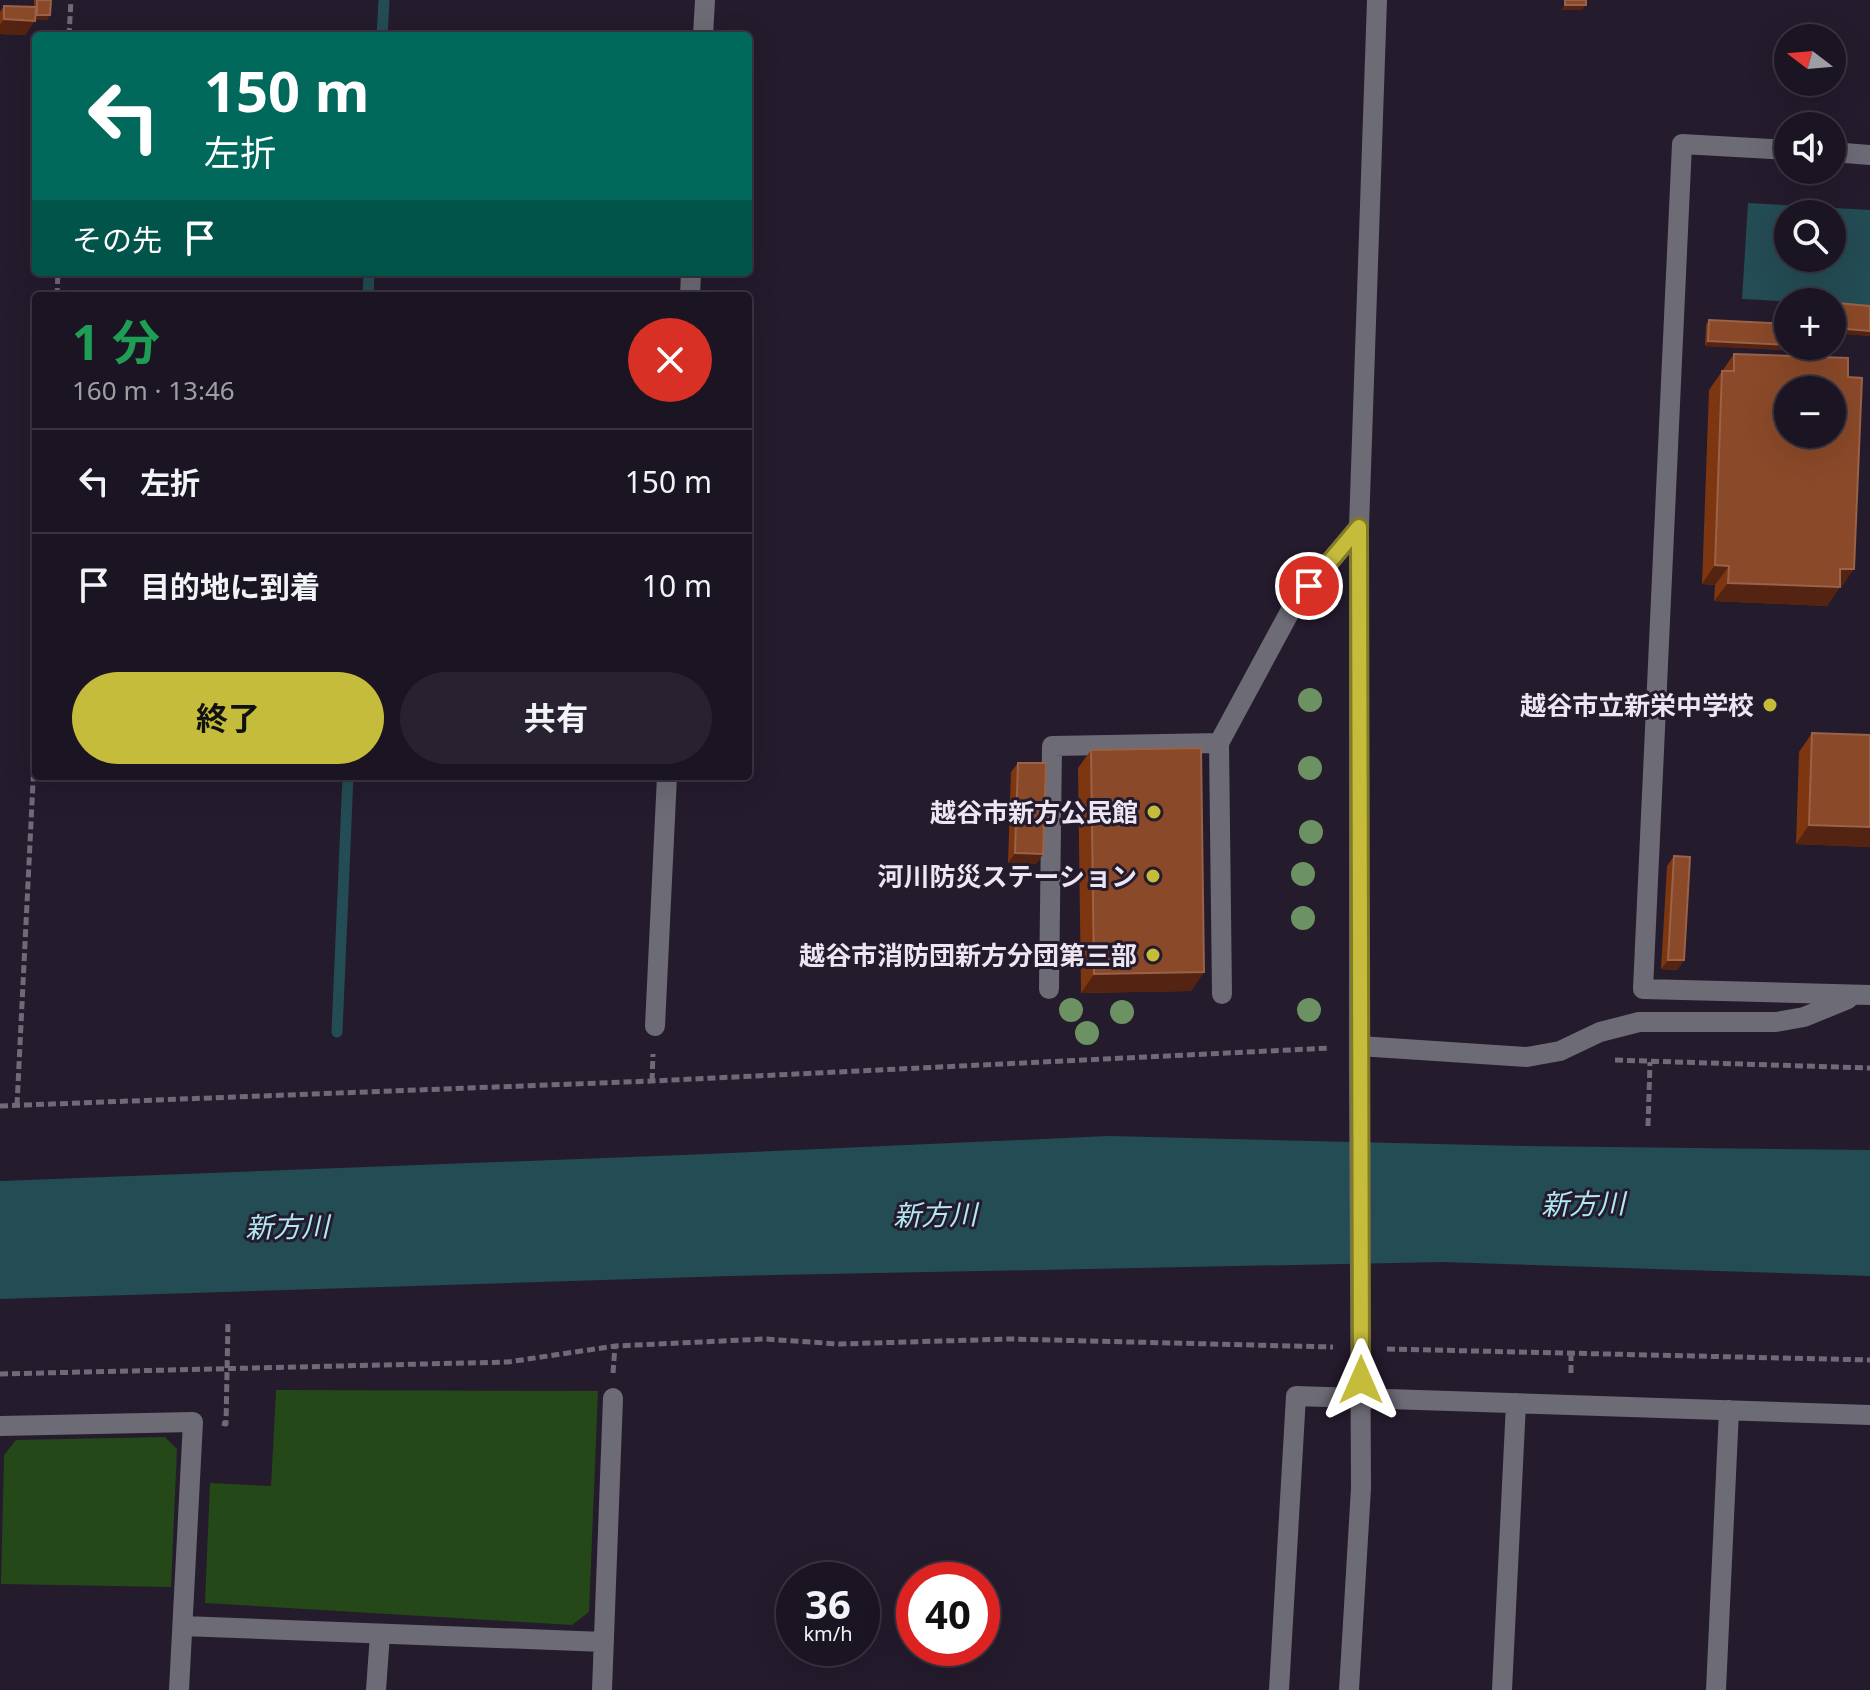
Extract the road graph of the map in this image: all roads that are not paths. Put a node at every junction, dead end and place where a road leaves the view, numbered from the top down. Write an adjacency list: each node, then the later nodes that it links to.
1 (705, 0): 3 (street)
2 (1377, 0): 7 (street)
3 (703, 32)
4 (1774, 149): 12 (street)
5 (1846, 153): 6 (street)
6 (1870, 155)
7 (1359, 527): 8 (street); 14 (street)
8 (1219, 743): 10 (street); 11 (street)
9 (667, 780): 13 (street)
10 (1049, 989)
11 (1222, 994)
12 (1865, 995): 14 (street)
13 (655, 1026)
14 (1359, 1046): 27 (street, bridge)
15 (613, 1398): 22 (street)
16 (1516, 1403): 17 (street); 26 (street); 28 (street)
17 (1729, 1410): 18 (street); 29 (street)
18 (1870, 1415)
19 (0, 1426): 20 (street)
20 (183, 1626): 21 (street); 23 (street)
21 (380, 1634): 22 (street); 24 (street)
22 (604, 1642): 25 (street)
23 (179, 1690)
24 (376, 1690)
25 (602, 1690)
26 (1279, 1690)
27 (1349, 1690)
28 (1502, 1690)
29 (1716, 1690)

